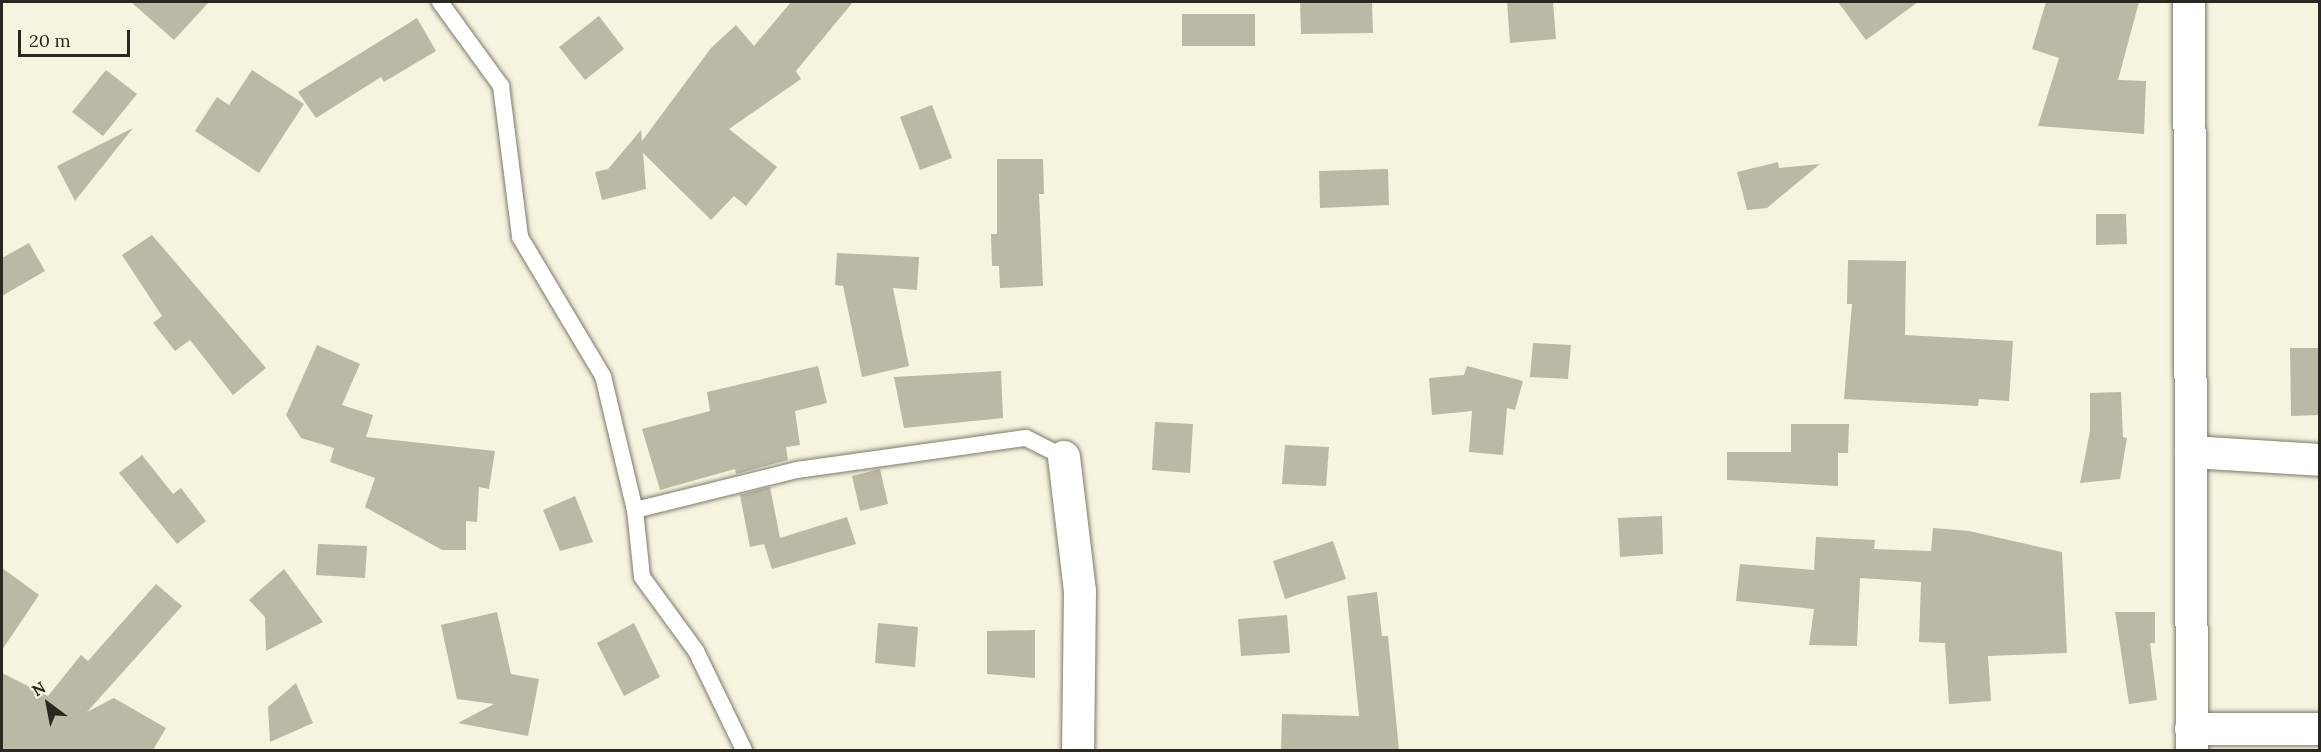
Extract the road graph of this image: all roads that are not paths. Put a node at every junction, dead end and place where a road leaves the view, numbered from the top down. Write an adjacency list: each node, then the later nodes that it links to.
1 (440, 2): 6 (lane)
2 (2188, 2): 3 (street)
3 (2191, 452): 5 (street); 8 (street)
4 (1064, 457): 6 (lane); 10 (street)
5 (2319, 459)
6 (635, 510): 9 (lane)
7 (2319, 729): 8 (street)
8 (2191, 740)
9 (744, 750)
10 (1078, 750)

